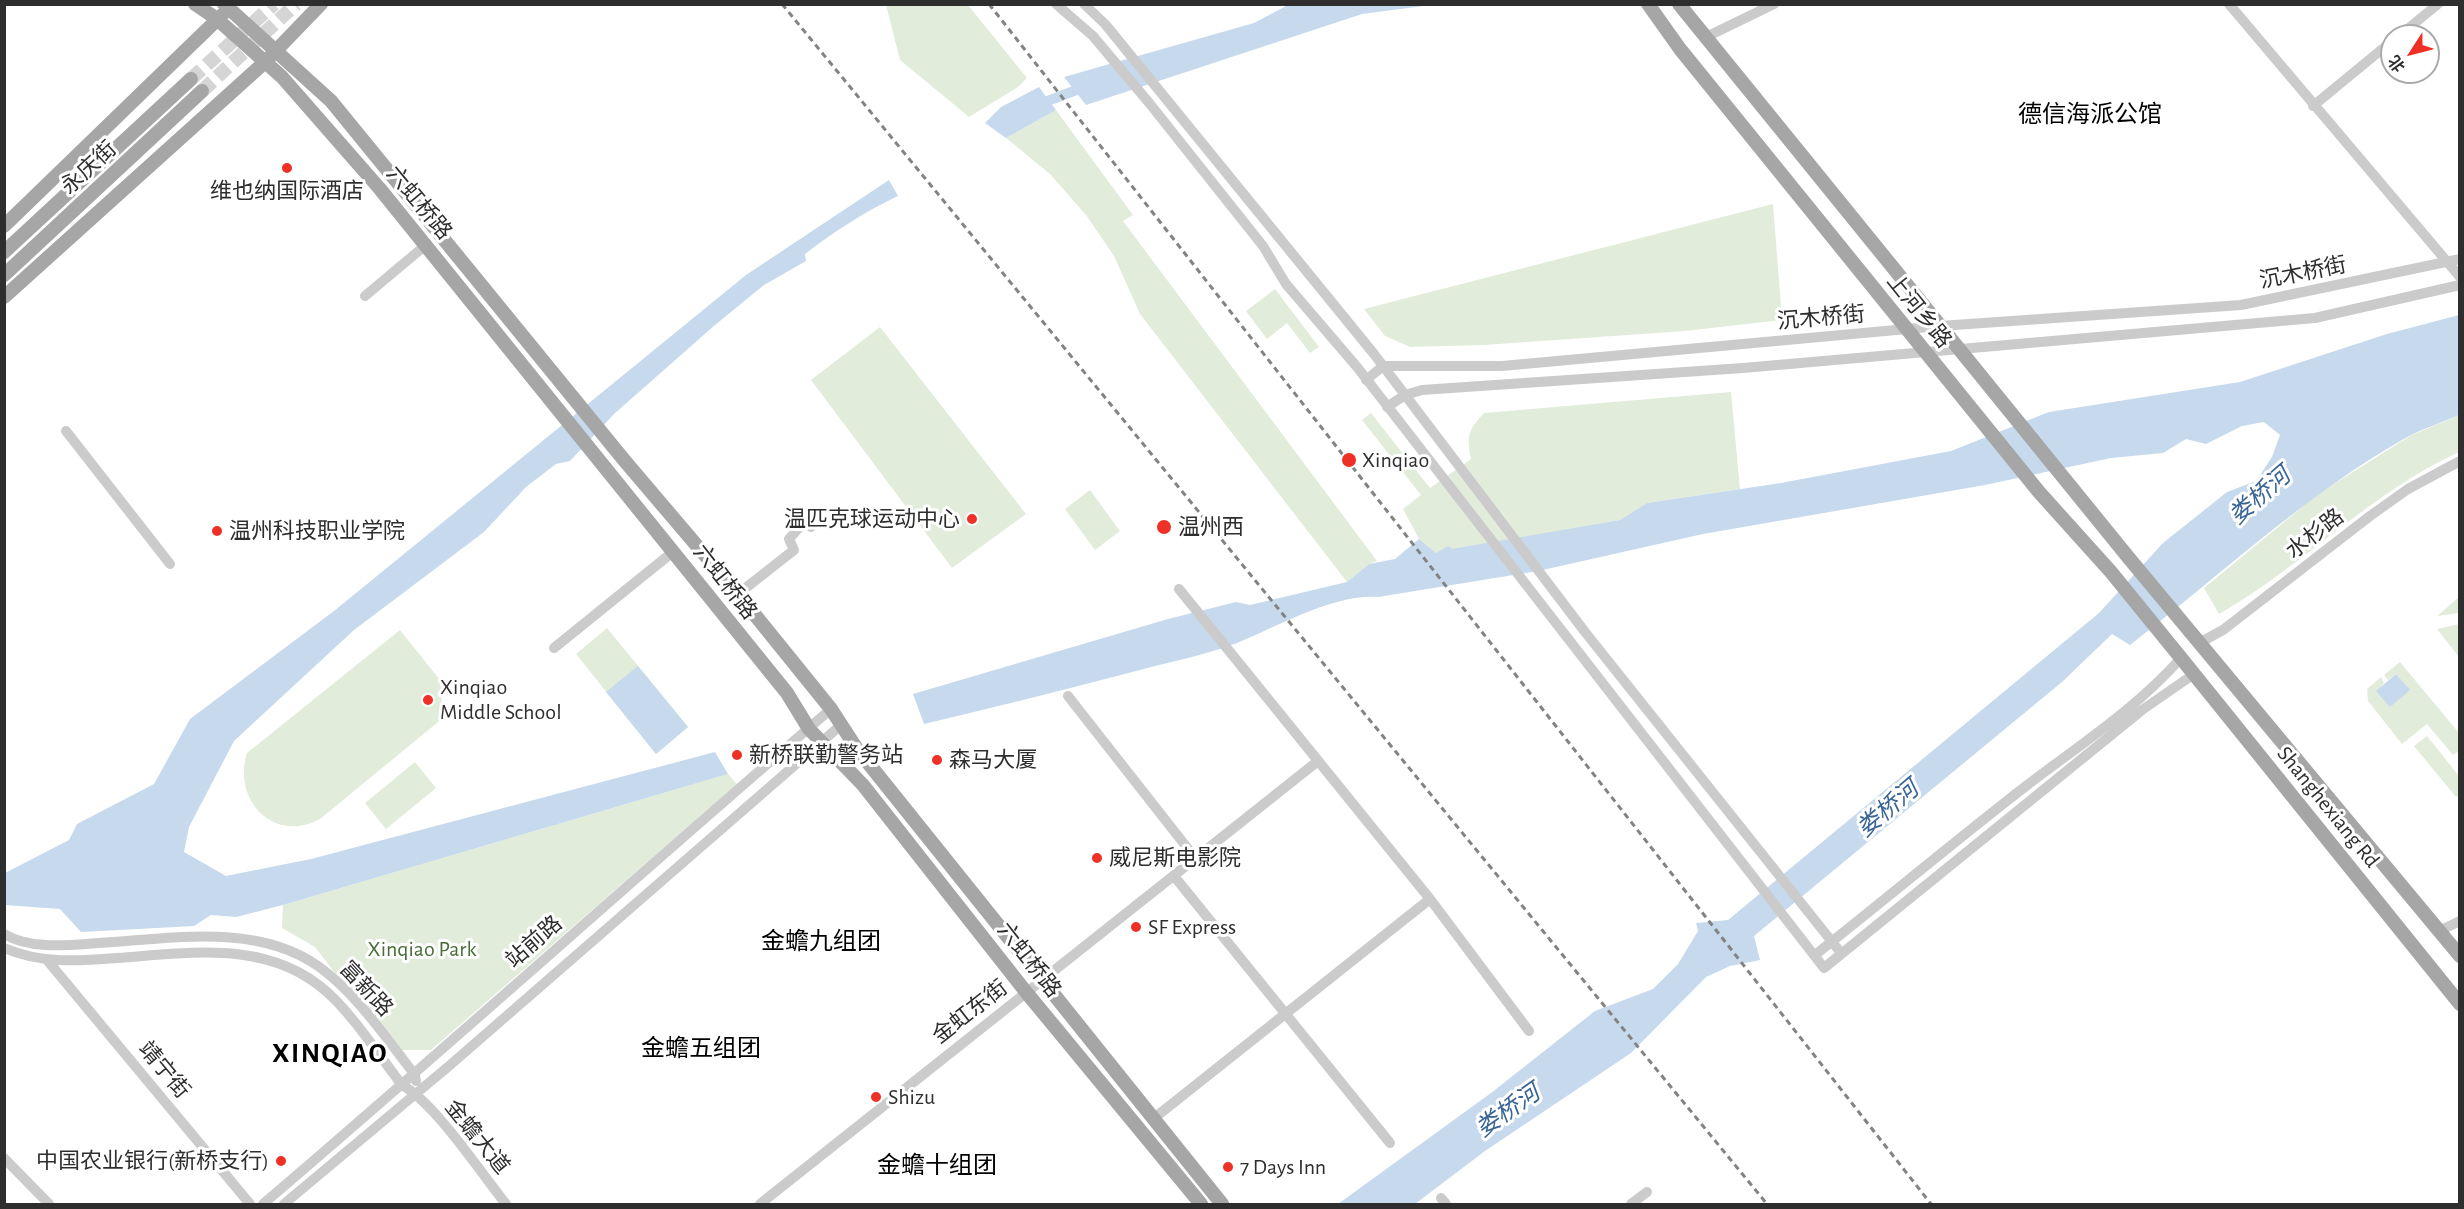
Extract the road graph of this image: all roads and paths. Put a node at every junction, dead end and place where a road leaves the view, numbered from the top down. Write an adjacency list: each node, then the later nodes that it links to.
1 (195, 4): 11 (main road, 六虹桥路)
2 (321, 4): 14 (main road)
3 (1056, 4): 37 (street)
4 (1084, 4): 36 (street)
5 (1648, 4): 33 (main road, 上河乡路)
6 (1679, 4): 13 (main road, 上河乡路)
7 (1774, 4): 13 (street)
8 (2229, 4): 19 (street)
9 (2438, 4): 12 (street)
10 (230, 6): 11 (main road); 14 (main road, 六虹桥路)
11 (217, 20): 16 (main road, 六虹桥路); 20 (main road)
12 (2414, 24)
13 (1704, 38): 32 (main road, 上河乡路)
14 (277, 50): 16 (main road); 46 (main road, 六虹桥路)
15 (2380, 51): 19 (street)
16 (265, 62): 21 (main road, 六虹桥路); 25 (main road)
17 (191, 79): 22 (main road, 永庆街)
18 (202, 91): 26 (main road, 永庆街)
19 (2313, 106): 24 (street)
20 (4, 226)
21 (427, 244): 30 (street); 43 (main road, 六虹桥路)
22 (4, 252)
23 (2460, 259): 24 (street, 沉木桥街)
24 (2446, 262): 27 (street); 32 (street, 沉木桥街)
25 (41, 266): 29 (main road); 31 (main road)
26 (4, 275)
27 (2460, 277)
28 (2460, 285): 34 (street, 沉木桥街)
29 (4, 291)
30 (365, 296)
31 (4, 297)
32 (1940, 326): 33 (street, 沉木桥街); 34 (main road, 上河乡路)
33 (1908, 330): 35 (main road, 上河乡路); 36 (street, 沉木桥街)
34 (1959, 349): 35 (street, 沉木桥街); 47 (main road, 上河乡路)
35 (1925, 352): 38 (street, 沉木桥街); 48 (main road, 上河乡路)
36 (1383, 366): 37 (street); 38 (street)
37 (1366, 380): 39 (street)
38 (1405, 395): 39 (street, 沉木桥街); 65 (street)
39 (1387, 407): 68 (street)
40 (66, 432): 44 (street)
41 (2460, 461): 49 (street, 水杉路)
42 (811, 527): 46 (street)
43 (674, 551): 50 (street); 56 (main road, 六虹桥路)
44 (170, 564)
45 (1179, 589): 58 (street)
46 (738, 594): 54 (main road, 六虹桥路)
47 (2182, 622): 49 (main road, Shanghexiang Rd)
48 (2164, 637): 51 (main road, Shanghexiang Rd)
49 (2199, 643): 63 (main road, Shanghexiang Rd)
50 (554, 648)
51 (2181, 658): 52 (main road, Shanghexiang Rd); 65 (street)
52 (2194, 674): 67 (street); 73 (main road, Shanghexiang Rd)
53 (1068, 696): 59 (street)
54 (831, 709): 55 (main road, 六虹桥路); 56 (street, 站前路)
55 (841, 725): 57 (street, 站前路); 71 (main road, 六虹桥路)
56 (809, 729): 57 (main road, 六虹桥路); 76 (street, 站前路)
57 (820, 742): 72 (main road, 六虹桥路); 78 (street, 站前路)
58 (1318, 761): 59 (street, 金虹东街); 61 (street)
59 (1196, 859): 60 (street, 金虹东街)
60 (1174, 876): 71 (street, 金虹东街); 74 (street)
61 (1430, 899): 74 (street); 75 (street)
62 (2460, 921): 63 (street)
63 (2439, 931): 69 (main road, Shanghexiang Rd)
64 (4, 934): 76 (street, 富新路)
65 (1833, 941): 67 (street); 68 (street)
66 (4, 948): 70 (street, 富新路)
67 (1841, 953): 68 (street)
68 (1815, 955)
69 (2460, 956)
70 (47, 960): 77 (street, 富新路); 84 (street, 靖宁街)
71 (1042, 981): 72 (street, 金虹东街); 79 (main road, 六虹桥路)
72 (1026, 992): 88 (street, 金虹东街); 89 (main road, 六虹桥路)
73 (2460, 1004)
74 (1285, 1014): 79 (street); 80 (street)
75 (1529, 1031)
76 (415, 1075): 77 (street, 站前路); 78 (street)
77 (402, 1085): 78 (street, 富新路); 85 (street, 站前路)
78 (417, 1093): 86 (street, 站前路); 87 (street, 金蟾大道)
79 (1153, 1119): 90 (main road, 六虹桥路)
80 (1390, 1143)
81 (4, 1158): 83 (street)
82 (1647, 1192): 91 (street)
83 (49, 1204)
84 (250, 1204)
85 (263, 1204)
86 (284, 1204)
87 (506, 1204)
88 (760, 1204)
89 (1201, 1204)
90 (1222, 1204)
91 (1631, 1204)

